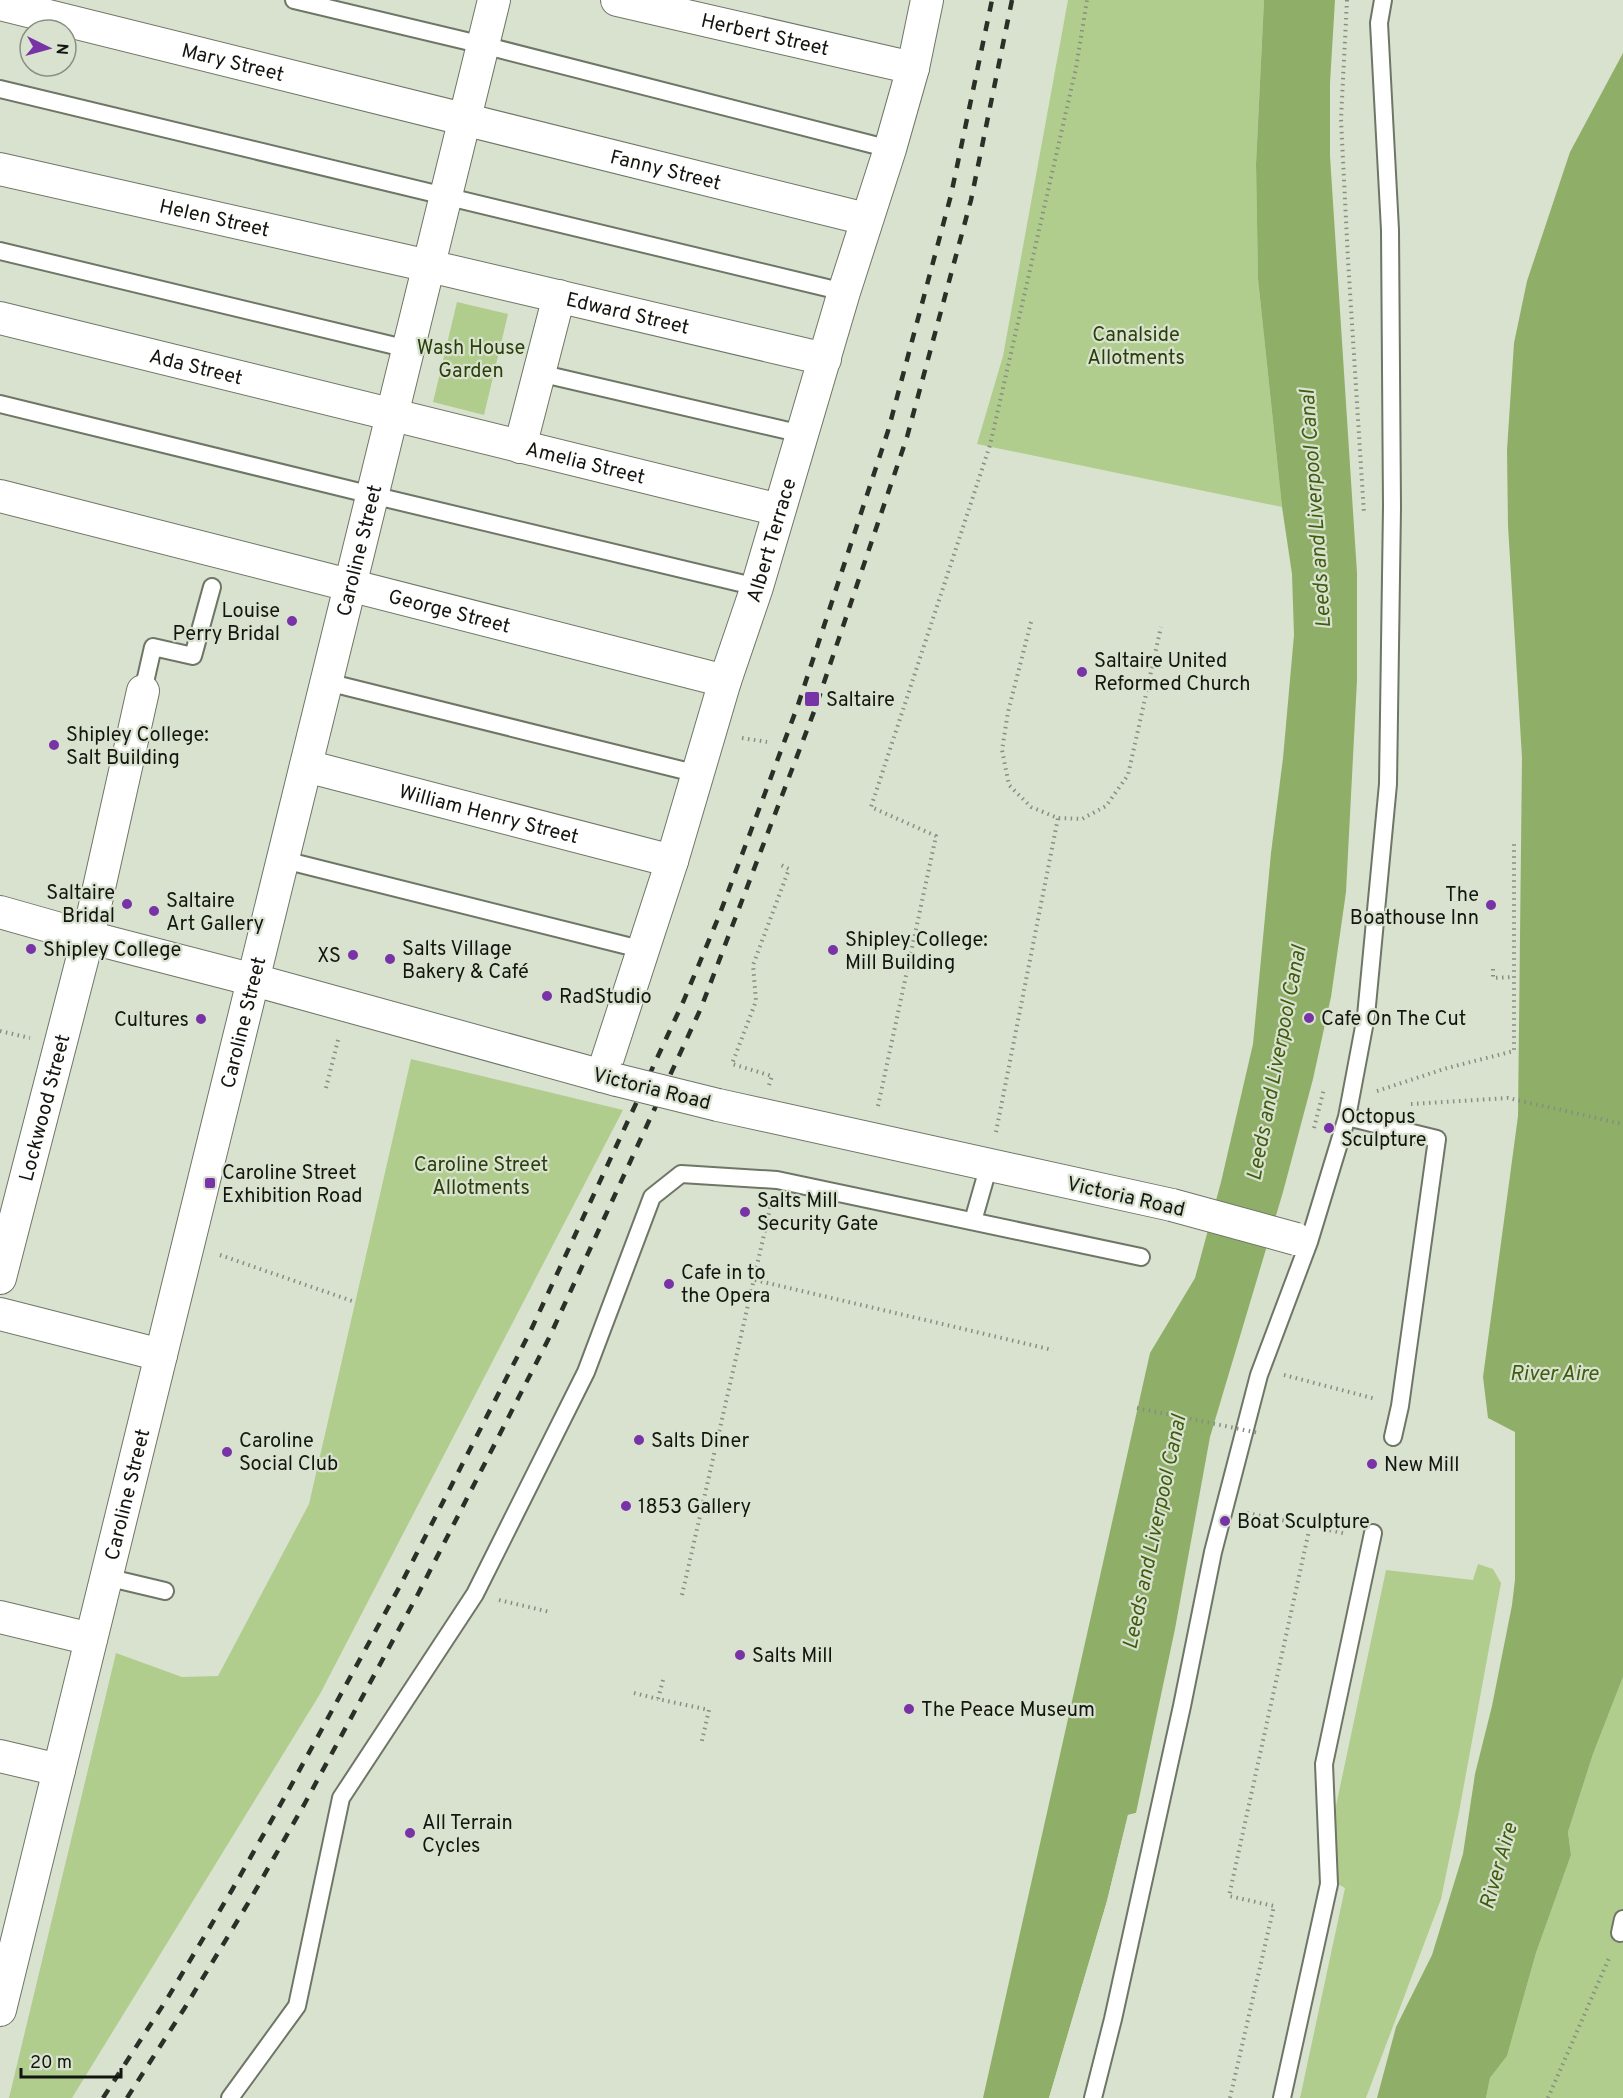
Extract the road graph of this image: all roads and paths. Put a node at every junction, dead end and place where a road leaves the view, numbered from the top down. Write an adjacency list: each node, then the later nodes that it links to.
1 (294, 0): 9 (lane)
2 (494, 0): 9 (street, Caroline Street)
3 (617, 0): 10 (street, Herbert Street)
4 (927, 0): 10 (street, Albert Terrace)
5 (1087, 0): 65 (path)
6 (1347, 0): 32 (path)
7 (1383, 0): 63 (lane)
8 (0, 4): 12 (street, Mary Street)
9 (483, 45): 12 (street, Caroline Street); 13 (lane)
10 (913, 68): 13 (street, Albert Terrace)
11 (0, 89): 15 (lane)
12 (465, 120): 15 (street, Caroline Street); 16 (street, Fanny Street)
13 (890, 149): 16 (street, Albert Terrace)
14 (0, 169): 18 (street, Helen Street)
15 (446, 197): 18 (street, Caroline Street); 19 (lane)
16 (866, 219): 19 (street, Albert Terrace)
17 (0, 251): 22 (lane)
18 (429, 266): 20 (street, Edward Street); 22 (street, Caroline Street)
19 (844, 292): 23 (street, Albert Terrace)
20 (559, 296): 23 (street, Edward Street); 24 (street)
21 (0, 318): 26 (street, Ada Street)
22 (408, 350): 26 (street, Caroline Street)
23 (825, 359): 27 (street, Albert Terrace)
24 (539, 373): 27 (lane); 28 (street)
25 (0, 404): 29 (lane)
26 (392, 415): 28 (street, Amelia Street); 29 (street, Caroline Street)
27 (802, 434): 31 (street, Albert Terrace)
28 (520, 447): 31 (street, Amelia Street)
29 (372, 495): 34 (street, Caroline Street); 35 (lane)
30 (0, 496): 34 (street, George Street)
31 (779, 510): 35 (street, Albert Terrace)
32 (1364, 523)
33 (212, 586): 40 (lane)
34 (350, 586): 38 (street, George Street); 39 (street, Caroline Street)
35 (756, 587): 38 (street, Albert Terrace)
36 (1031, 622): 43 (path)
37 (1161, 627): 43 (path)
38 (725, 681): 42 (street, Albert Terrace)
39 (327, 682): 41 (street, Caroline Street); 42 (lane)
40 (143, 691): 49 (street, Lockwood Street)
41 (306, 766): 45 (street, Caroline Street); 46 (street, William Henry Street)
42 (698, 774): 46 (street, Albert Terrace)
43 (1058, 818): 59 (path)
44 (1514, 842): 52 (path)
45 (284, 860): 50 (lane); 53 (street, Caroline Street)
46 (672, 861): 50 (street, Albert Terrace)
47 (779, 864): 62 (path)
48 (0, 912): 49 (street, Victoria Road)
49 (88, 938): 53 (street, Victoria Road); 72 (street, Lockwood Street)
50 (644, 950): 55 (street, Albert Terrace)
51 (1493, 969): 52 (path)
52 (1514, 977): 58 (path)
53 (254, 980): 54 (street, Victoria Road); 70 (street, Caroline Street)
54 (346, 1005): 55 (street, Victoria Road); 57 (path)
55 (610, 1078): 62 (street, Victoria Road, bridge)
56 (1324, 1087): 61 (path)
57 (326, 1088)
58 (1370, 1093)
59 (1005, 1095)
60 (1402, 1105): 64 (path)
61 (1319, 1109)
62 (760, 1114): 65 (street, Victoria Road)
63 (1347, 1117): 69 (lane); 79 (lane)
64 (1623, 1124)
65 (870, 1138): 66 (street, Victoria Road)
66 (989, 1165): 68 (lane); 69 (street, Victoria Road, bridge)
67 (777, 1180): 68 (lane); 73 (path); 88 (lane)
68 (973, 1221): 71 (lane)
69 (1302, 1240): 103 (lane)
70 (188, 1244): 74 (path); 77 (street, Caroline Street)
71 (1141, 1257)
72 (0, 1278)
73 (755, 1280): 76 (path); 89 (path)
74 (355, 1302)
75 (0, 1314): 77 (street)
76 (1053, 1350)
77 (161, 1355): 86 (street, Caroline Street)
78 (1276, 1373): 79 (path)
79 (1400, 1406): 82 (lane)
80 (1137, 1408): 81 (path, bridge)
81 (1259, 1433)
82 (1393, 1437)
83 (1260, 1515): 84 (path)
84 (1310, 1526): 85 (path); 104 (path)
85 (1372, 1536): 105 (lane)
86 (106, 1577): 87 (lane); 92 (street, Caroline Street)
87 (165, 1591)
88 (475, 1594): 90 (path); 102 (lane)
89 (682, 1595)
90 (550, 1612)
91 (0, 1617): 92 (street)
92 (91, 1639): 98 (street, Caroline Street)
93 (663, 1680): 95 (path)
94 (634, 1693): 95 (path)
95 (657, 1699): 96 (path)
96 (701, 1745)
97 (0, 1756): 98 (street)
98 (59, 1770): 99 (street, Caroline Street)
99 (13, 1905): 101 (street, Caroline Street)
100 (1621, 1926): 106 (path)
101 (0, 2010)
102 (230, 2098)
103 (1093, 2098)
104 (1230, 2098)
105 (1282, 2098)
106 (1548, 2098)

